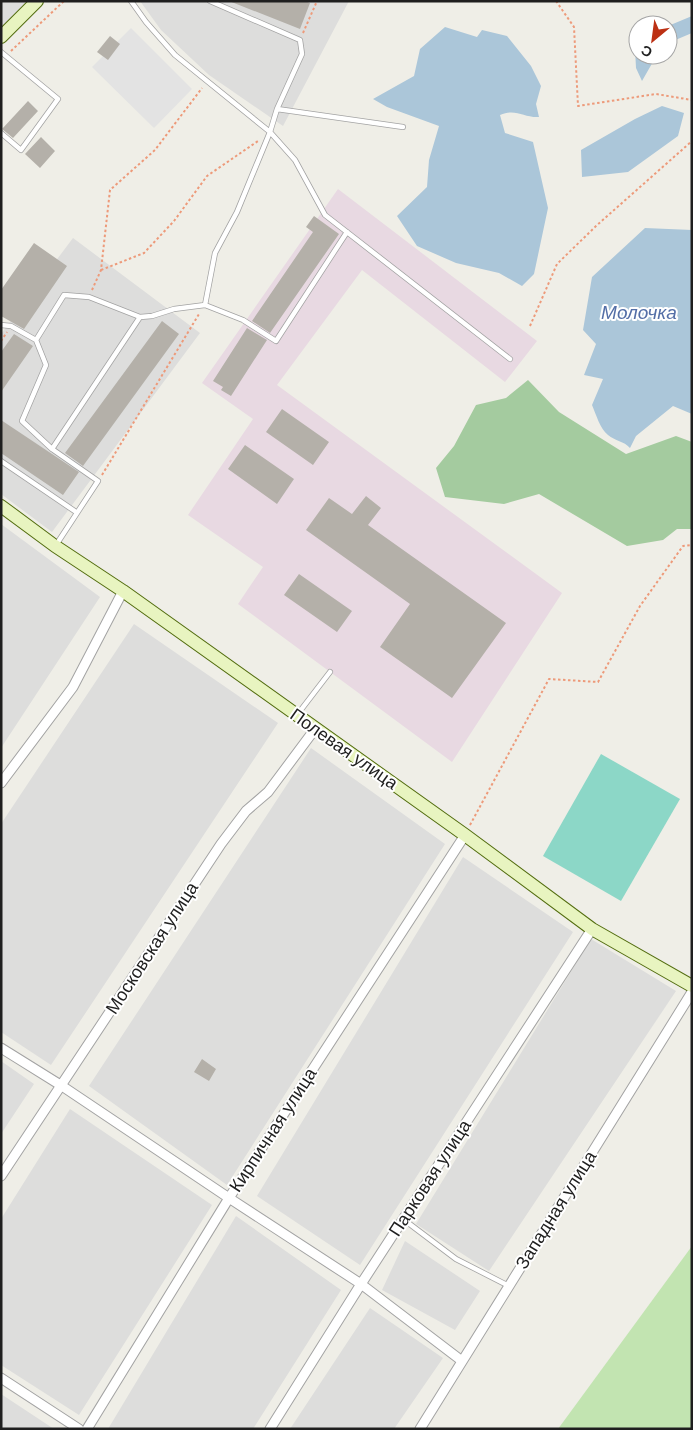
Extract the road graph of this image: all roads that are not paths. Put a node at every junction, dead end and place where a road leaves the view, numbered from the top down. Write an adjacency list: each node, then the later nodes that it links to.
1 (37, 1): 4 (street)
2 (131, 1): 8 (lane)
3 (210, 1): 6 (lane)
4 (3, 31)
5 (1, 52): 9 (lane)
6 (277, 109): 7 (lane); 8 (lane)
7 (403, 127)
8 (270, 132): 10 (lane); 11 (lane)
9 (1, 133)
10 (346, 232): 11 (lane); 15 (lane)
11 (205, 304): 12 (lane)
12 (140, 317): 14 (lane); 16 (lane)
13 (1, 325): 14 (lane)
14 (36, 340): 16 (lane)
15 (510, 359)
16 (52, 449): 19 (lane)
17 (1, 461): 19 (lane)
18 (1, 506): 20 (street, Полевая улица)
19 (76, 512): 20 (lane)
20 (55, 546): 21 (street, Полевая улица)
21 (123, 591): 23 (street, Полевая улица); 25 (street)
22 (330, 672): 23 (lane)
23 (296, 716): 24 (street, Полевая улица)
24 (315, 729): 26 (street, Полевая улица); 31 (street, Московская улица)
25 (1, 783)
26 (465, 835): 27 (street, Полевая улица); 33 (street, Кирпичная улица)
27 (592, 929): 28 (street, Полевая улица); 34 (street, Парковая улица)
28 (692, 986)
29 (692, 992): 36 (street, Западная улица)
30 (1, 1048): 31 (street)
31 (62, 1086): 32 (street, Московская улица); 33 (street)
32 (1, 1176)
33 (229, 1198): 35 (street); 40 (street, Кирпичная улица)
34 (403, 1219): 35 (street, Парковая улица); 36 (lane)
35 (362, 1284): 37 (street); 41 (street, Парковая улица)
36 (509, 1286): 37 (street, Западная улица)
37 (462, 1361): 42 (street, Западная улица)
38 (1, 1378): 39 (street)
39 (79, 1429)
40 (87, 1429)
41 (270, 1429)
42 (420, 1429)

